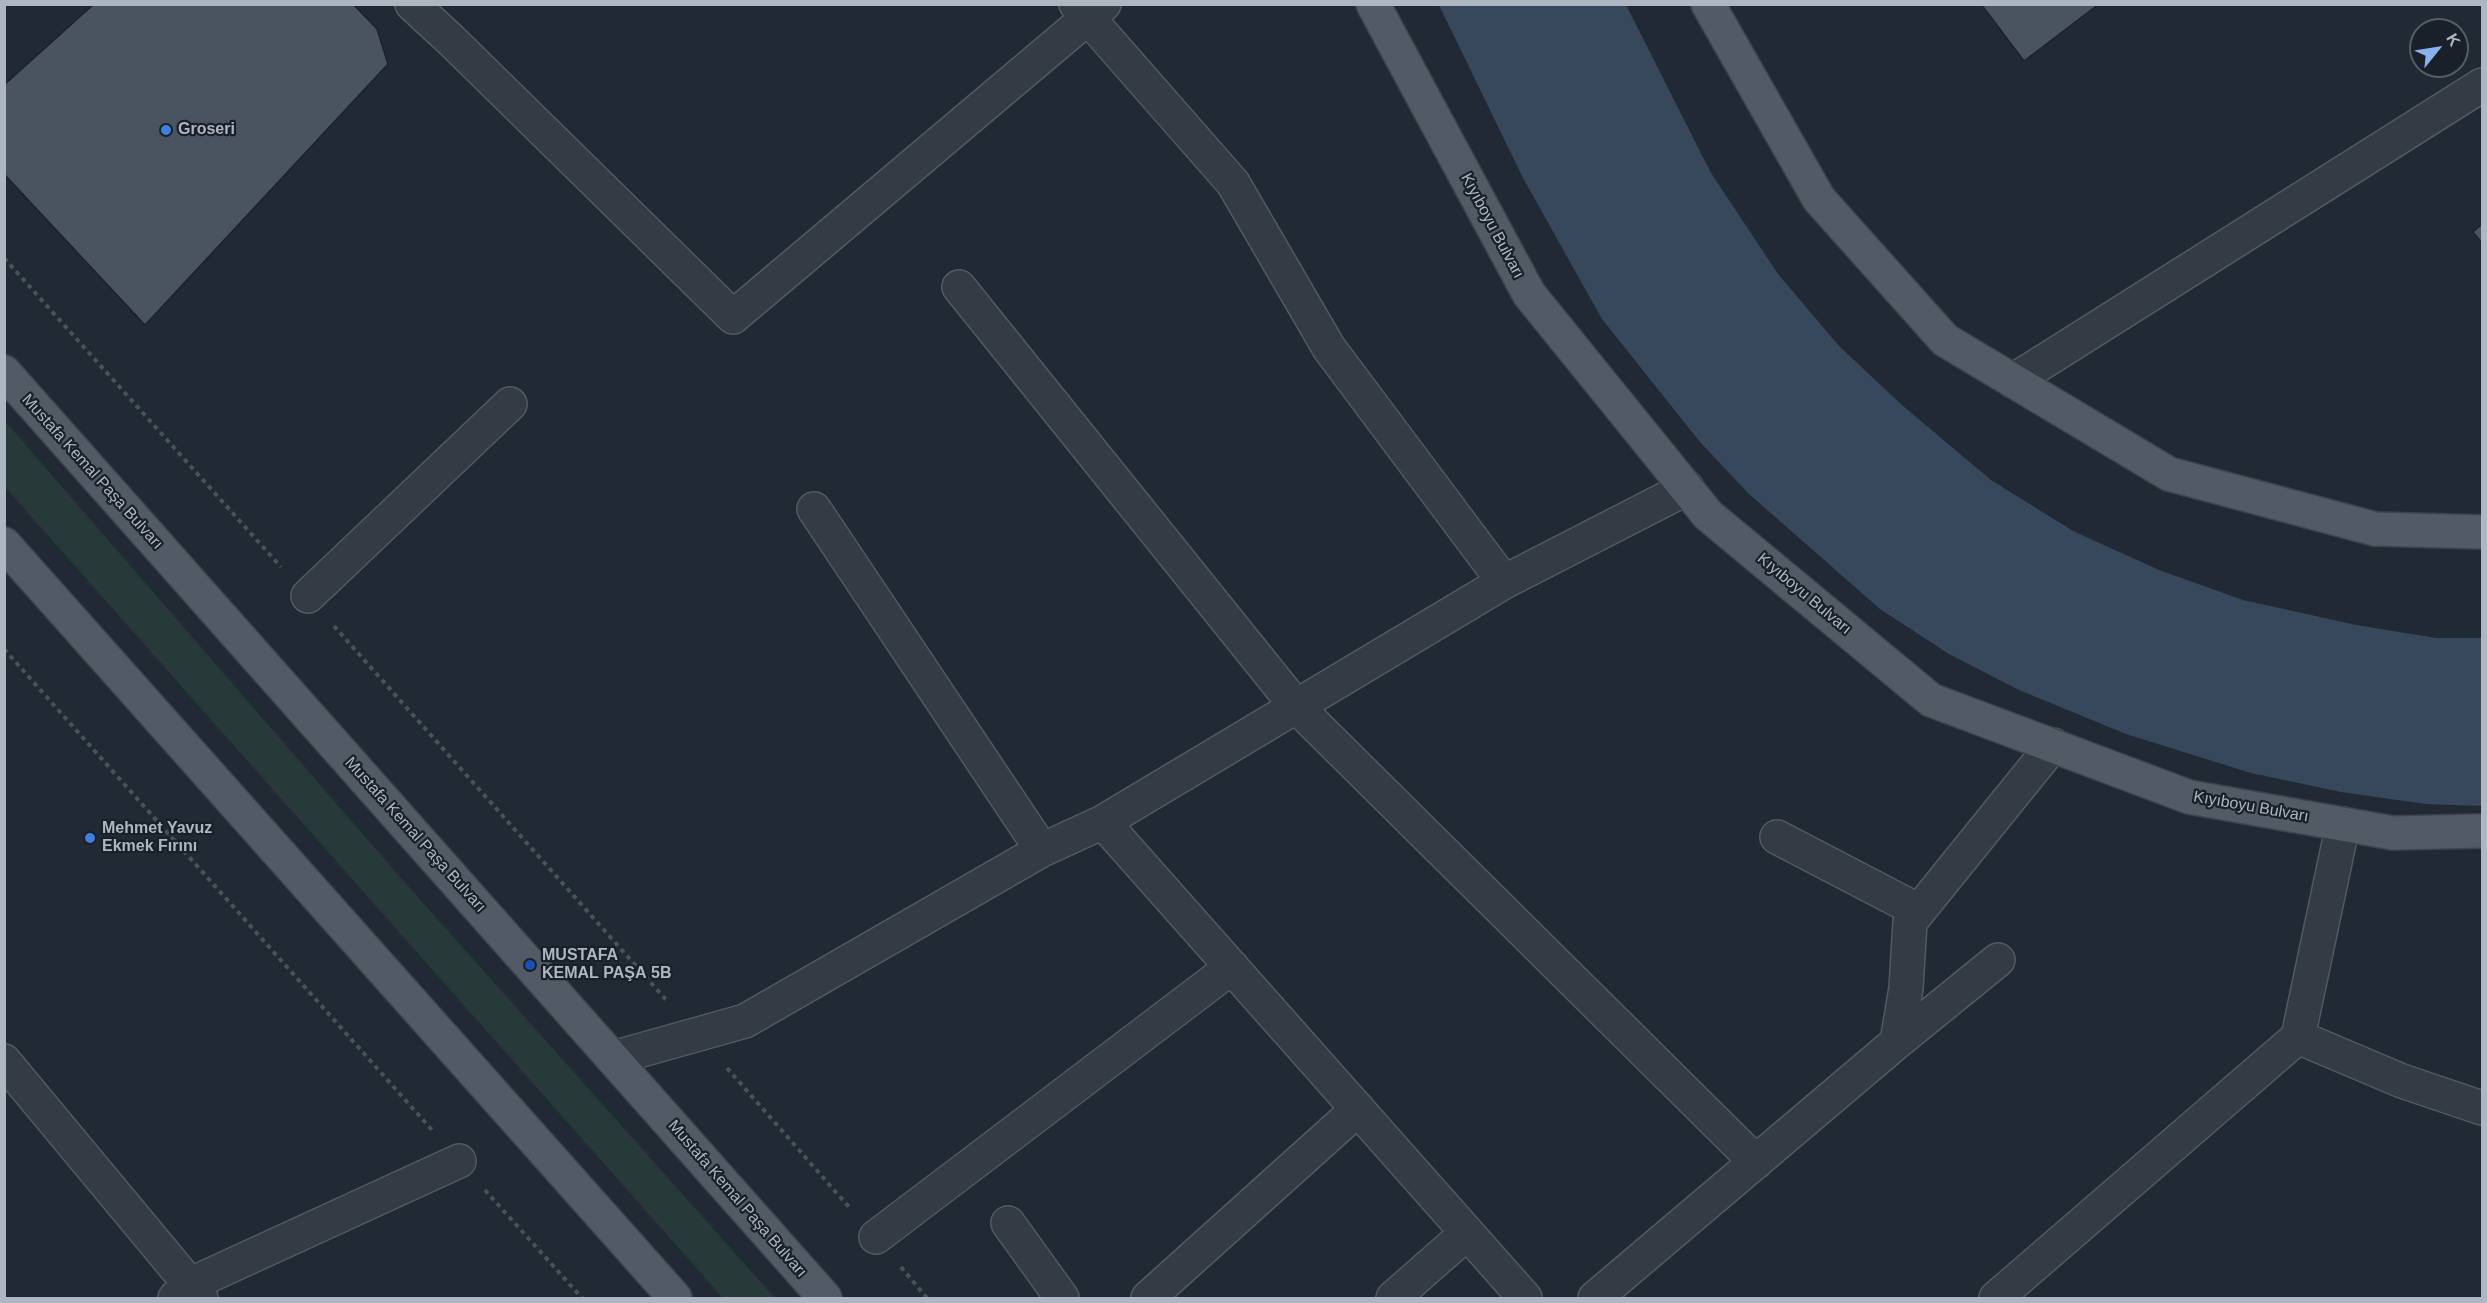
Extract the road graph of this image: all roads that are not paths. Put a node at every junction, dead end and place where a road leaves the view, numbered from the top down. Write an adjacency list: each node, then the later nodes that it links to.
1 (412, 4): 4 (street)
2 (1373, 4): 10 (main road, Kıyıboyu Bulvarı)
3 (1708, 4): 8 (main road)
4 (1089, 8): 14 (street)
5 (2482, 85): 8 (street)
6 (959, 287): 16 (street)
7 (4, 372): 28 (main road, Mustafa Kemal Paşa Bulvarı)
8 (2013, 381): 12 (main road)
9 (510, 404): 15 (street)
10 (1687, 488): 14 (street); 17 (main road, Kıyıboyu Bulvarı)
11 (814, 509): 22 (street)
12 (2482, 532)
13 (4, 544): 38 (main road)
14 (1504, 582): 16 (street)
15 (308, 596)
16 (1296, 706): 18 (street); 33 (street)
17 (2053, 745): 19 (main road, Kıyıboyu Bulvarı); 23 (street)
18 (1103, 822): 22 (street); 25 (street)
19 (2343, 824): 20 (main road, Kıyıboyu Bulvarı); 26 (street)
20 (2482, 831)
21 (1777, 837): 23 (street)
22 (1042, 850): 28 (street)
23 (1917, 910): 27 (street)
24 (1998, 960): 27 (street)
25 (1232, 967): 31 (street); 36 (street)
26 (2298, 1037): 30 (street); 45 (street)
27 (1897, 1042): 33 (street)
28 (613, 1058): 39 (main road, Mustafa Kemal Paşa Bulvarı)
29 (4, 1060): 37 (street)
30 (2482, 1108)
31 (1358, 1109): 35 (street); 41 (street)
32 (459, 1161): 37 (street)
33 (1756, 1162): 44 (street)
34 (1008, 1223): 40 (street)
35 (1467, 1233): 42 (street); 43 (street)
36 (876, 1237)
37 (188, 1294)
38 (675, 1299)
39 (825, 1299)
40 (1062, 1299)
41 (1148, 1299)
42 (1394, 1299)
43 (1525, 1299)
44 (1595, 1299)
45 (1996, 1299)

